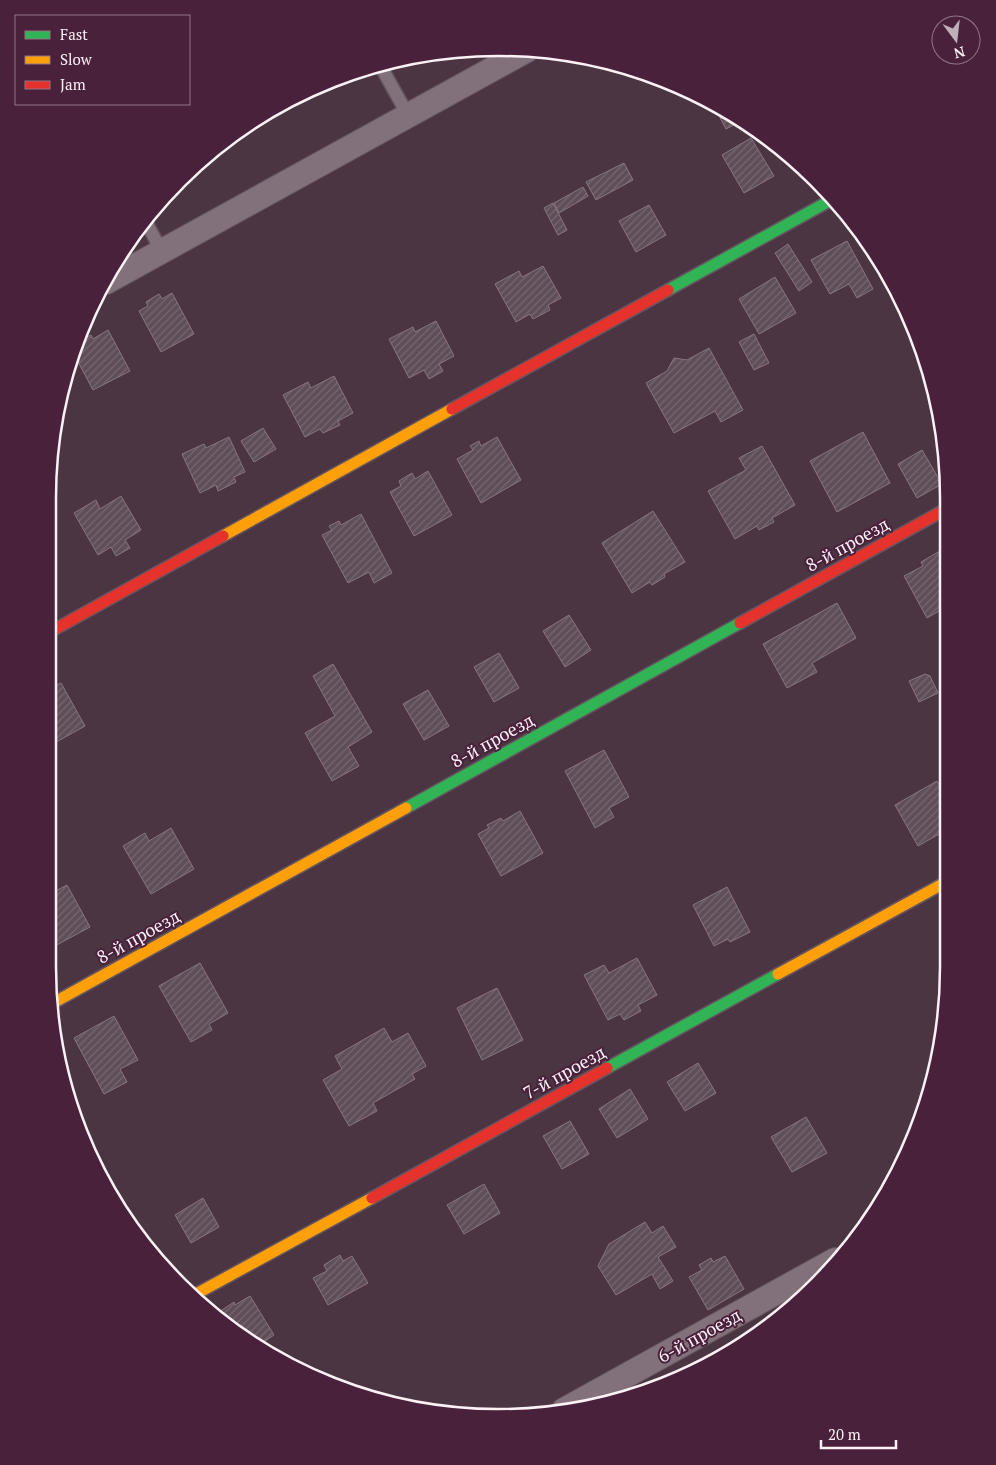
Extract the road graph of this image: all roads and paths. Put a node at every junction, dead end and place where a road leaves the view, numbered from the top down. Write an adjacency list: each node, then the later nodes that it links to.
1 (516, 57): 3 (street)
2 (383, 71): 3 (lane)
3 (409, 117): 6 (street)
4 (826, 203): 9 (street)
5 (149, 228): 6 (lane)
6 (161, 250): 7 (street)
7 (115, 277)
8 (940, 512): 11 (street, 8-й проезд)
9 (56, 629)
10 (940, 885): 13 (street, 7-й проезд)
11 (57, 1001)
12 (820, 1268): 14 (street, 6-й проезд)
13 (200, 1292)
14 (581, 1401)

